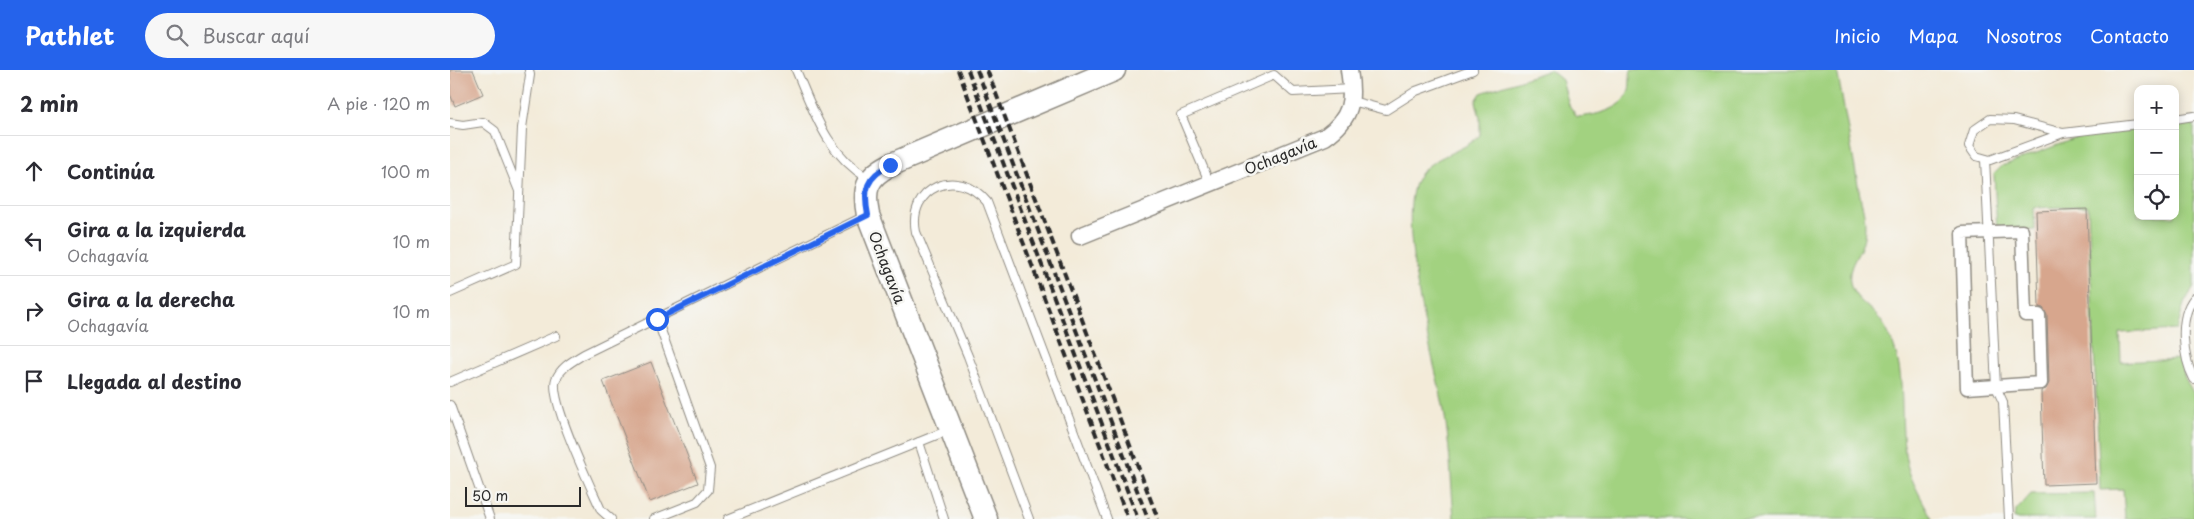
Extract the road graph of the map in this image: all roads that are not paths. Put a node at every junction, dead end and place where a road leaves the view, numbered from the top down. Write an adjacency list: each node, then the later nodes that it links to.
1 (528, 70): 15 (lane)
2 (796, 70): 13 (lane)
3 (1114, 70): 13 (main road)
4 (1349, 70): 6 (street)
5 (1473, 70): 6 (lane)
6 (1352, 95): 14 (street, Ochagavía); 14 (lane)
7 (2194, 116): 8 (lane)
8 (2179, 118)
9 (450, 123): 15 (lane)
10 (2134, 124): 11 (lane)
11 (2063, 133): 12 (lane); 12 (lane)
12 (1985, 159): 17 (lane)
13 (871, 180): 16 (main road, Ochagavía)
14 (1210, 184): 18 (street, Ochagavía)
15 (520, 195): 19 (lane)
16 (868, 215): 21 (lane); 27 (main road, Ochagavía)
17 (1988, 232): 25 (lane); 25 (street); 25 (street)
18 (1080, 236)
19 (450, 293)
20 (2194, 298): 23 (lane)
21 (657, 319): 30 (lane); 31 (lane)
22 (556, 336): 24 (lane)
23 (2194, 379)
24 (450, 382)
25 (1996, 387): 37 (lane)
26 (450, 405): 29 (lane)
27 (951, 429): 28 (lane); 34 (main road, Ochagavía)
28 (919, 442): 32 (lane); 33 (lane)
29 (490, 519)
30 (611, 519)
31 (654, 519)
32 (728, 519)
33 (944, 519)
34 (986, 519)
35 (1029, 519): 36 (lane)
36 (1107, 519)
37 (2009, 519)

